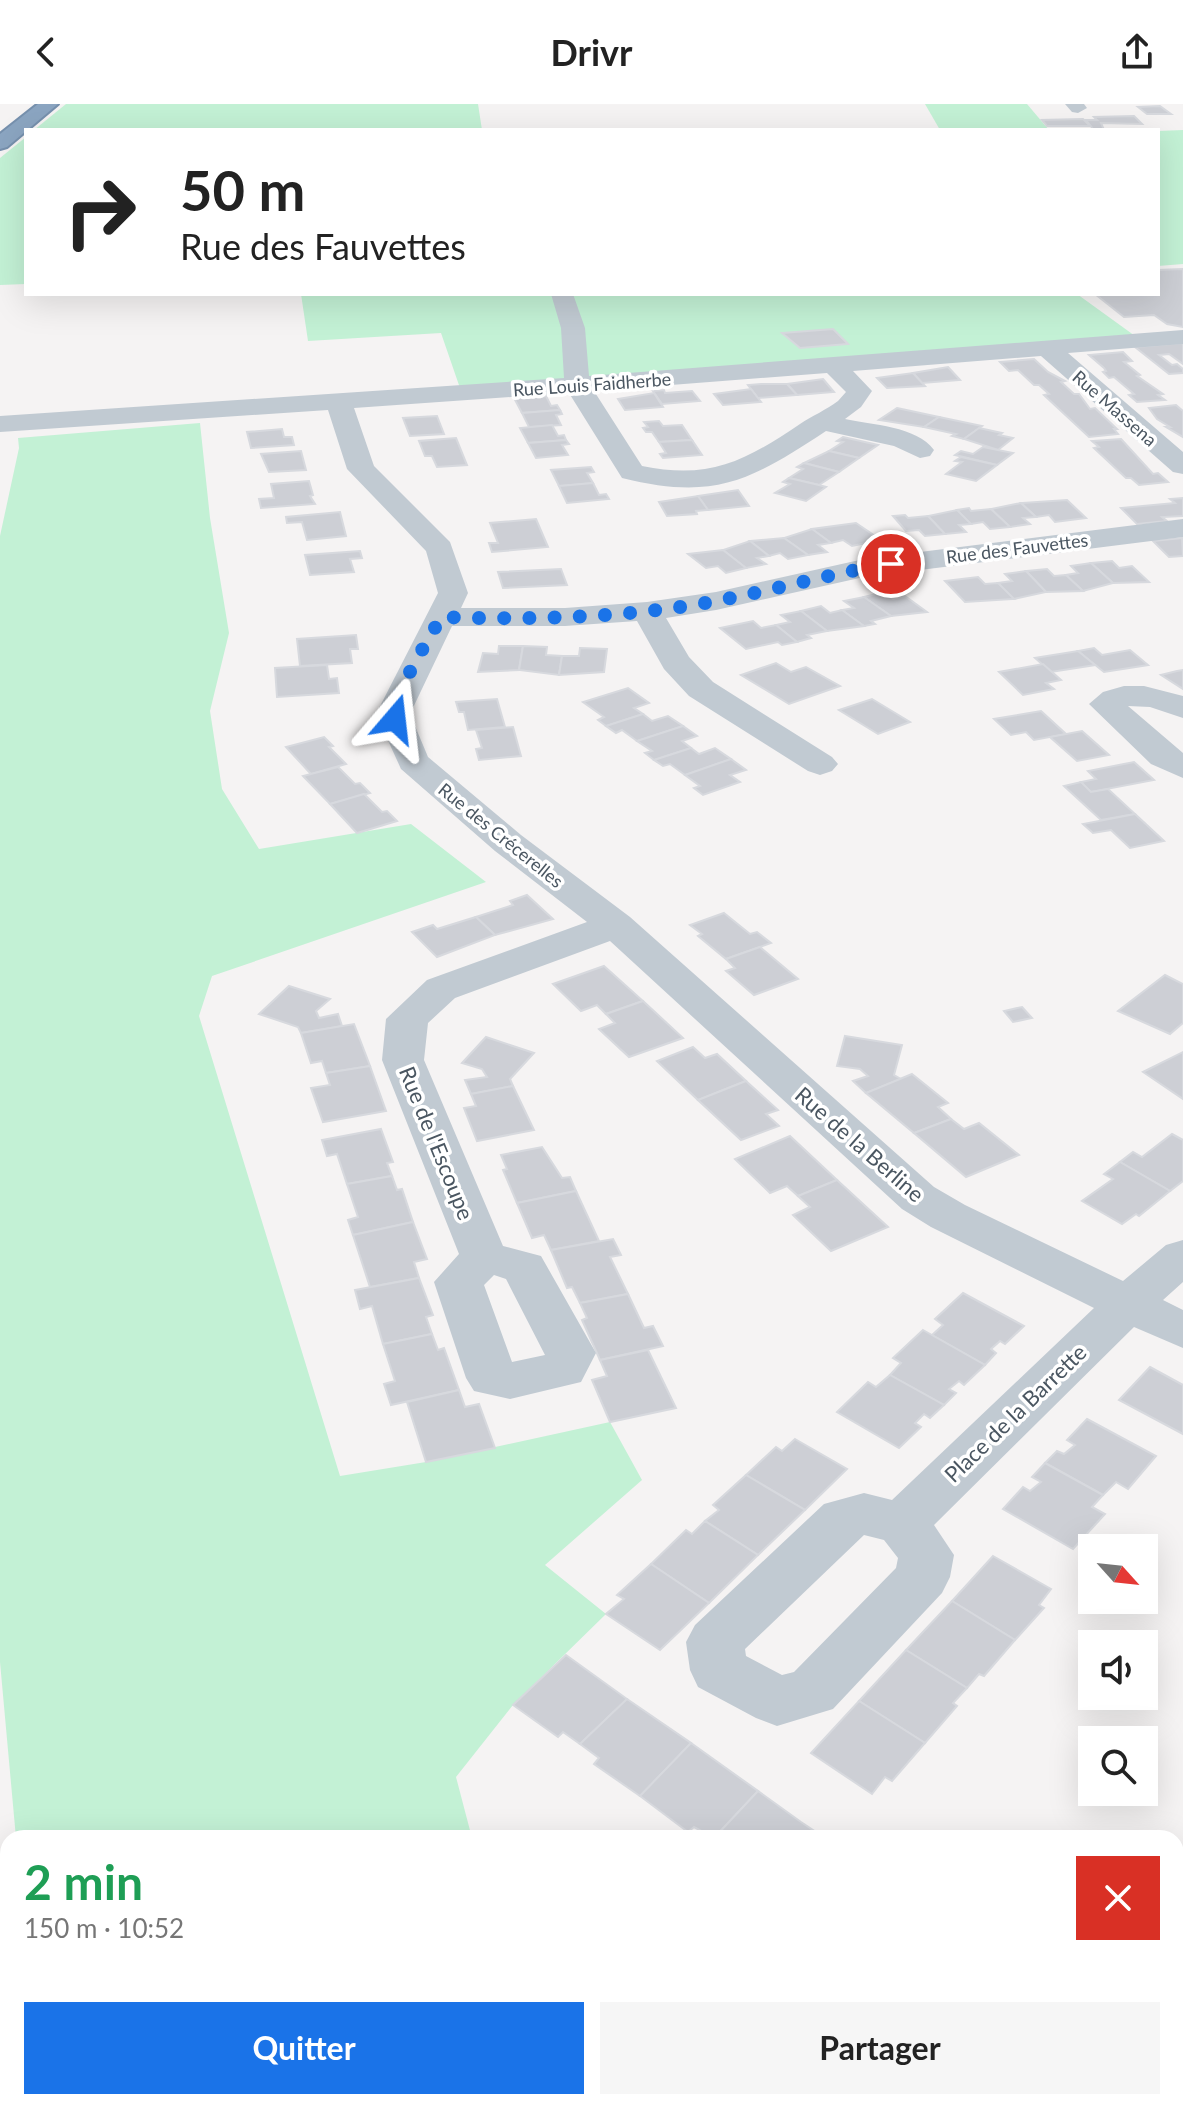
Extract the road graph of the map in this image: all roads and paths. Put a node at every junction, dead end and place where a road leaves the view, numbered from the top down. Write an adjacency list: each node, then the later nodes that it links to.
1 (23, 104): 3 (highway)
2 (49, 104): 4 (highway)
3 (0, 123)
4 (0, 143)
5 (563, 296): 9 (street)
6 (1183, 337): 7 (street, Rue Louis Faidherbe)
7 (1048, 349): 8 (street, Rue Louis Faidherbe); 14 (street, Rue Massena)
8 (833, 365): 9 (street, Rue Louis Faidherbe); 11 (street)
9 (577, 385): 10 (street, Rue Louis Faidherbe); 11 (street)
10 (339, 402): 12 (street, Rue Louis Faidherbe); 17 (street, Rue des Crécerelles)
11 (822, 422): 13 (street)
12 (0, 424)
13 (920, 450)
14 (1183, 466)
15 (1183, 528): 16 (street, Rue des Fauvettes)
16 (647, 611): 17 (street, Rue des Fauvettes); 19 (street)
17 (441, 617): 21 (street, Rue des Crécerelles)
18 (1183, 708): 20 (street)
19 (820, 764)
20 (1183, 767)
21 (616, 925): 23 (street, Rue de l'Escoupe); 24 (street, Rue de la Berline)
22 (1183, 1256): 24 (street, Place de la Barrette)
23 (484, 1257)
24 (1129, 1303): 25 (street, Rue de la Berline); 26 (street, Place de la Barrette)
25 (1183, 1331)
26 (902, 1523)

